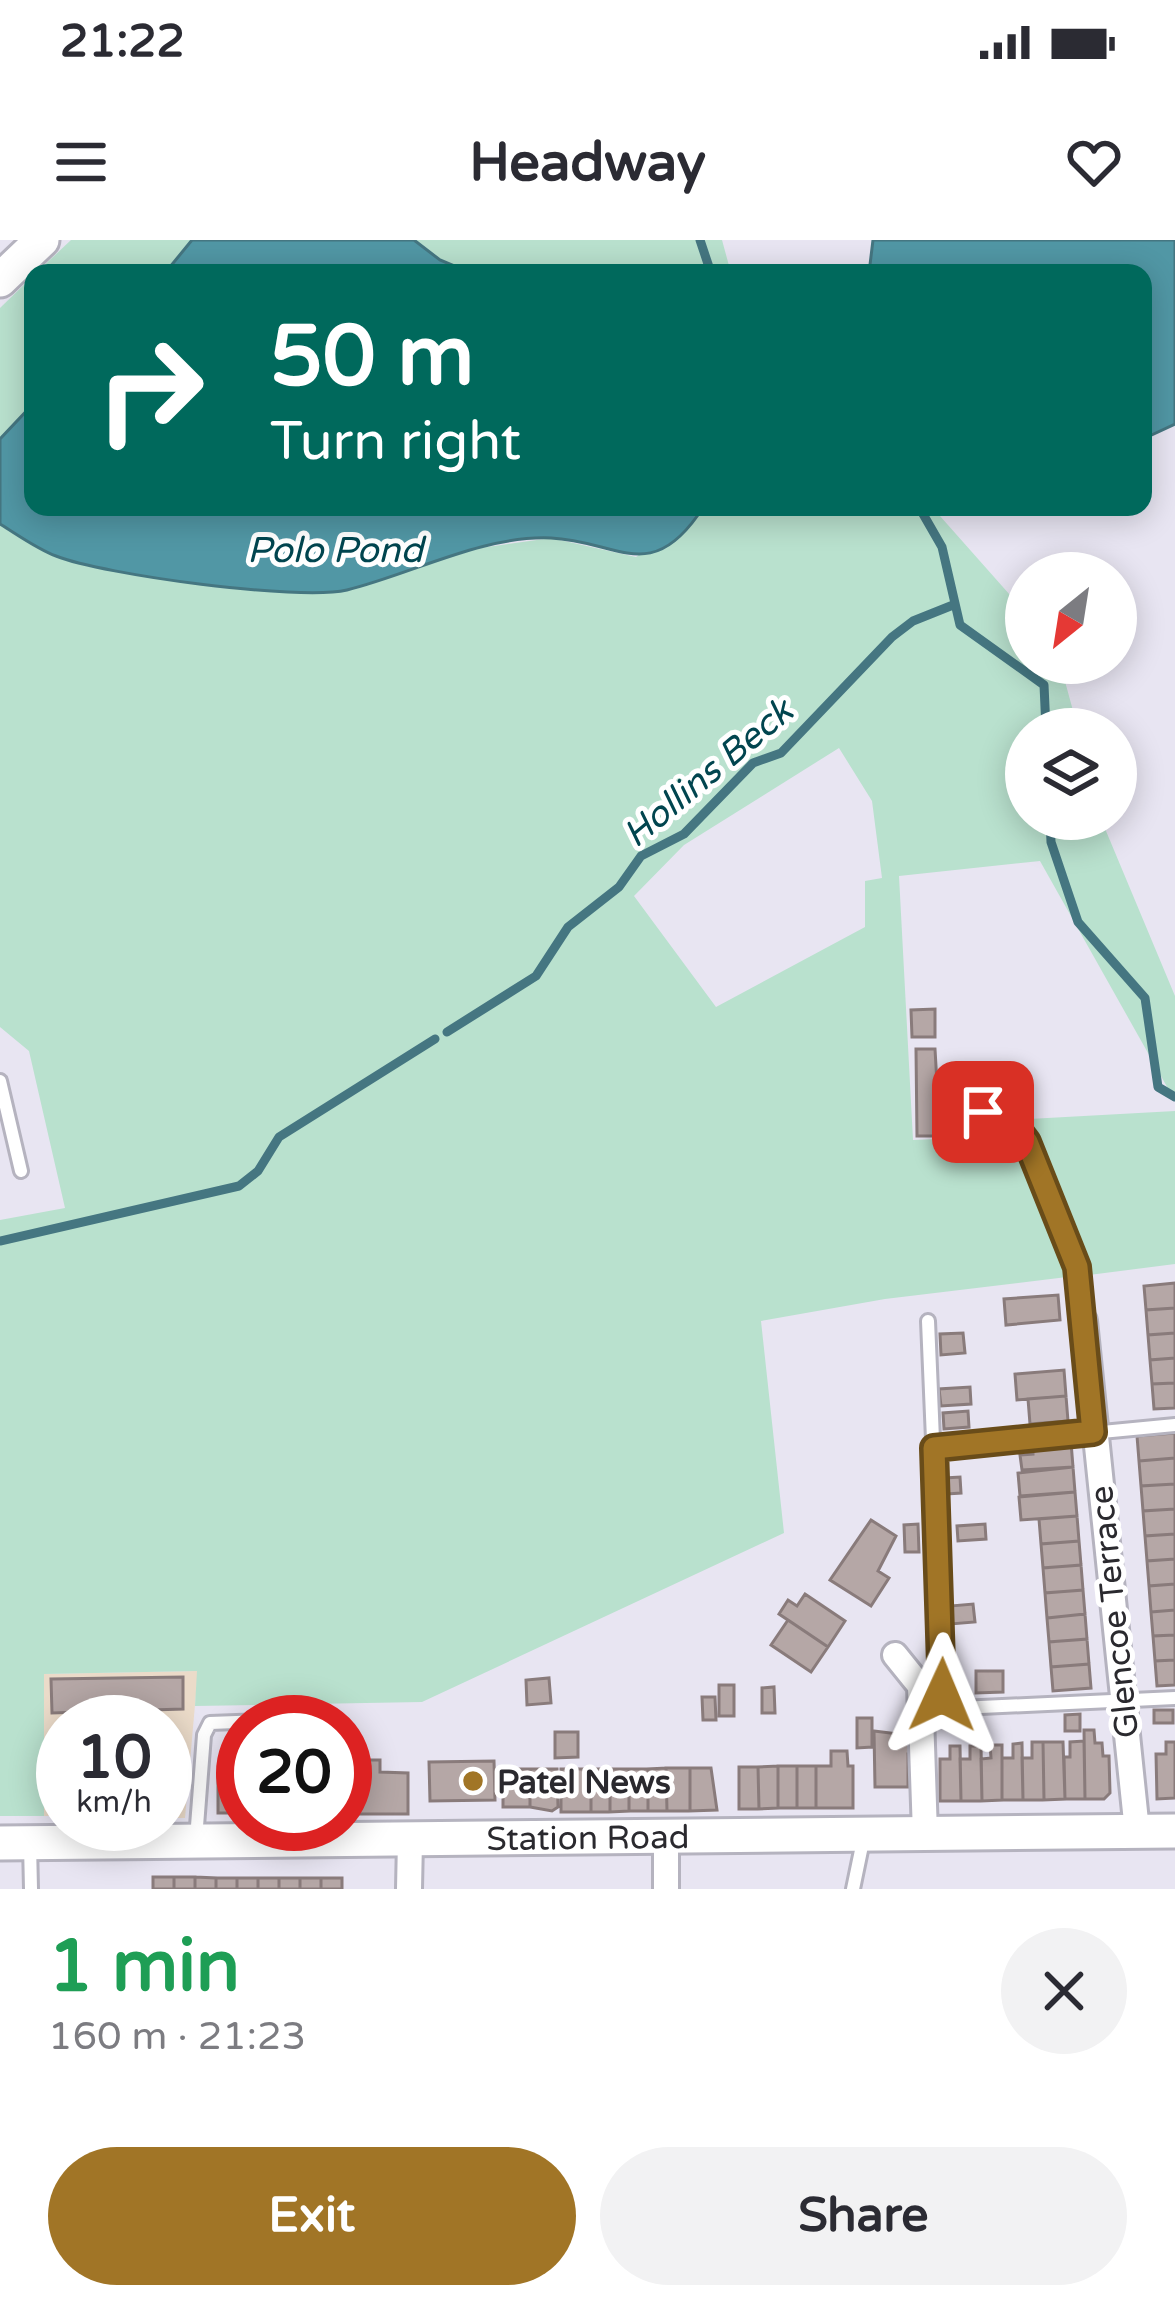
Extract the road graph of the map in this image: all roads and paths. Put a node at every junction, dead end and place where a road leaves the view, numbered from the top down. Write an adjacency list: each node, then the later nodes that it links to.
1 (42, 240): 2 (street)
2 (0, 280)
3 (0, 1081): 5 (lane)
4 (983, 1112): 7 (lane)
5 (21, 1171)
6 (928, 1321): 10 (lane)
7 (1084, 1321): 9 (street, Glencoe Terrace)
8 (1175, 1425): 9 (lane)
9 (1093, 1432): 10 (lane); 13 (street, Glencoe Terrace)
10 (934, 1448): 13 (lane)
11 (895, 1655): 18 (street)
12 (1175, 1698): 13 (lane)
13 (1124, 1702): 15 (street, Glencoe Terrace)
14 (216, 1723): 22 (lane)
15 (1137, 1831): 16 (street, Station Road); 18 (street, Station Road)
16 (1175, 1831)
17 (666, 1834): 19 (street, Station Road); 21 (street, Station Road); 26 (street)
18 (925, 1834): 19 (street, Station Road)
19 (864, 1835): 27 (lane)
20 (192, 1840): 22 (street, Station Road)
21 (410, 1840): 22 (street, Station Road); 25 (street)
22 (196, 1841)
23 (15, 1843): 24 (lane)
24 (31, 1889)
25 (410, 1889)
26 (666, 1889)
27 (853, 1889)

